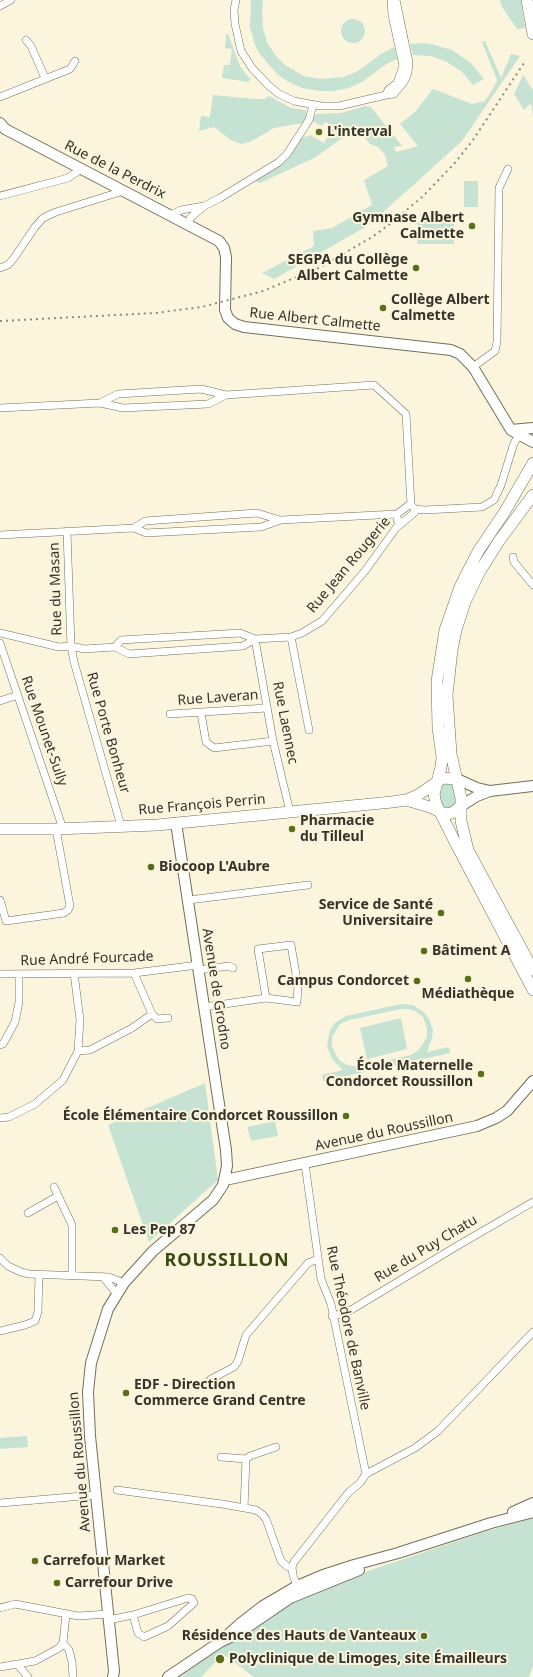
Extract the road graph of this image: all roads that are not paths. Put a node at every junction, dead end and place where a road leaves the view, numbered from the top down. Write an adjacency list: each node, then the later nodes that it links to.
1 (11, 0): 6 (street)
2 (236, 0): 13 (street)
3 (391, 0): 9 (street)
4 (396, 0): 9 (street)
5 (526, 0): 7 (main road)
6 (0, 6)
7 (533, 34)
8 (26, 40): 11 (street)
9 (405, 57): 13 (street)
10 (75, 61): 11 (street)
11 (45, 78): 12 (street)
12 (0, 97)
13 (313, 105): 19 (street)
14 (0, 123): 15 (street, Rue de la Perdrix)
15 (79, 168): 17 (street, Rue de la Perdrix); 18 (street)
16 (508, 169): 24 (street)
17 (122, 190): 20 (street, Rue de la Perdrix); 23 (street)
18 (0, 196)
19 (206, 205): 20 (street); 21 (street)
20 (171, 215): 21 (street, Rue de la Perdrix)
21 (188, 224): 22 (street, Rue de la Perdrix)
22 (219, 241): 24 (street, Rue Albert Calmette)
23 (0, 268)
24 (473, 367): 29 (street, Rue Albert Calmette)
25 (226, 395): 26 (street); 26 (street); 33 (street)
26 (100, 403): 27 (street)
27 (0, 408)
28 (533, 428): 29 (street)
29 (516, 432): 30 (street, Rue Albert Calmette); 33 (street)
30 (533, 442)
31 (533, 463): 56 (main road)
32 (533, 495): 55 (main road)
33 (414, 509): 34 (street); 36 (street, Rue Jean Rougerie)
34 (397, 514): 35 (street); 36 (street)
35 (281, 520): 37 (street); 37 (street)
36 (401, 522): 43 (street, Rue Jean Rougerie)
37 (134, 528): 38 (street)
38 (67, 531): 39 (street); 46 (street, Rue du Masan)
39 (0, 535)
40 (513, 558): 41 (street)
41 (533, 586)
42 (0, 633): 46 (street, Rue Jean Rougerie)
43 (291, 637): 44 (street, Rue Jean Rougerie); 53 (street)
44 (255, 639): 47 (street, Rue Jean Rougerie); 47 (street, Rue Jean Rougerie); 50 (street, Rue Laennec)
45 (0, 643): 48 (street, Rue Mounet-Sully)
46 (71, 646): 47 (street, Rue Jean Rougerie); 64 (street, Rue Porte Bonheur)
47 (115, 647)
48 (18, 695): 49 (street); 66 (street, Rue Mounet-Sully)
49 (0, 700)
50 (267, 708): 51 (street, Rue Laveran); 54 (street, Rue Laennec)
51 (201, 713): 52 (street, Rue Laveran); 54 (street)
52 (170, 714)
53 (309, 730)
54 (274, 741): 61 (street, Rue Laennec)
55 (457, 779): 56 (main road, Rue François Perrin); 58 (street); 60 (main road)
56 (437, 782): 59 (main road, Rue François Perrin); 62 (main road)
57 (533, 786): 58 (street)
58 (490, 791): 60 (street)
59 (406, 800): 61 (main road, Rue François Perrin); 62 (main road, Rue François Perrin)
60 (461, 806): 62 (main road); 72 (main road)
61 (290, 812): 63 (main road, Rue François Perrin)
62 (440, 813): 77 (main road)
63 (176, 823): 64 (main road, Rue François Perrin); 69 (street, Avenue de Grodno)
64 (121, 826): 66 (main road, Rue François Perrin)
65 (0, 829): 66 (main road, Rue François Perrin)
66 (60, 829): 68 (street, Rue Mounet-Sully)
67 (308, 885): 69 (street)
68 (0, 900)
69 (189, 900): 70 (street, Avenue de Grodno)
70 (198, 967): 71 (street, Rue André Fourcade); 74 (street, Rue André Fourcade); 79 (street, Avenue de Grodno)
71 (233, 968)
72 (533, 970)
73 (74, 973): 74 (street, Rue André Fourcade); 76 (street, Rue André Fourcade); 83 (street)
74 (134, 973): 80 (street)
75 (0, 974): 76 (street, Rue André Fourcade)
76 (19, 974): 82 (street)
77 (533, 990)
78 (266, 998): 78 (street); 79 (street)
79 (204, 1007): 86 (street, Avenue de Grodno)
80 (152, 1014): 81 (street); 83 (street)
81 (168, 1018)
82 (0, 1045)
83 (78, 1051): 85 (street)
84 (533, 1081): 87 (street, Avenue du Roussillon)
85 (0, 1118)
86 (227, 1158): 88 (street, Avenue du Roussillon)
87 (305, 1164): 88 (street, Avenue du Roussillon); 94 (street, Rue Théodore de Banville)
88 (225, 1180): 98 (street, Avenue du Roussillon)
89 (54, 1187): 90 (street)
90 (58, 1196): 92 (street); 96 (street)
91 (533, 1202): 100 (street, Rue du Puy Chatu)
92 (28, 1213)
93 (0, 1258): 95 (street)
94 (318, 1259): 100 (street, Rue Théodore de Banville); 103 (street)
95 (39, 1275): 96 (street); 101 (street)
96 (72, 1275): 97 (street)
97 (103, 1277): 98 (street); 99 (street)
98 (124, 1283): 99 (street, Avenue du Roussillon)
99 (117, 1294): 109 (street, Avenue du Roussillon)
100 (332, 1316): 107 (street, Rue Théodore de Banville)
101 (0, 1331)
102 (533, 1332): 107 (street)
103 (204, 1387)
104 (276, 1447): 106 (street)
105 (221, 1457): 106 (street)
106 (246, 1459): 112 (street)
107 (366, 1474): 116 (street)
108 (117, 1490): 112 (street)
109 (95, 1495): 110 (street); 122 (street, Avenue du Roussillon)
110 (0, 1503)
111 (533, 1503): 114 (street)
112 (244, 1508): 116 (street)
113 (533, 1512): 114 (street)
114 (491, 1522): 115 (street)
115 (398, 1553): 117 (street); 118 (street)
116 (292, 1567): 117 (street)
117 (297, 1586): 118 (street); 123 (street)
118 (290, 1598): 123 (street)
119 (0, 1608): 120 (street)
120 (66, 1614): 122 (street); 124 (street)
121 (132, 1615): 121 (street); 122 (street)
122 (108, 1617): 127 (street, Avenue du Roussillon)
123 (220, 1642): 130 (street)
124 (64, 1643): 125 (street); 129 (street)
125 (18, 1665): 126 (street); 128 (street)
126 (0, 1667)
127 (115, 1675)
128 (28, 1677)
129 (73, 1677)
130 (168, 1677)

